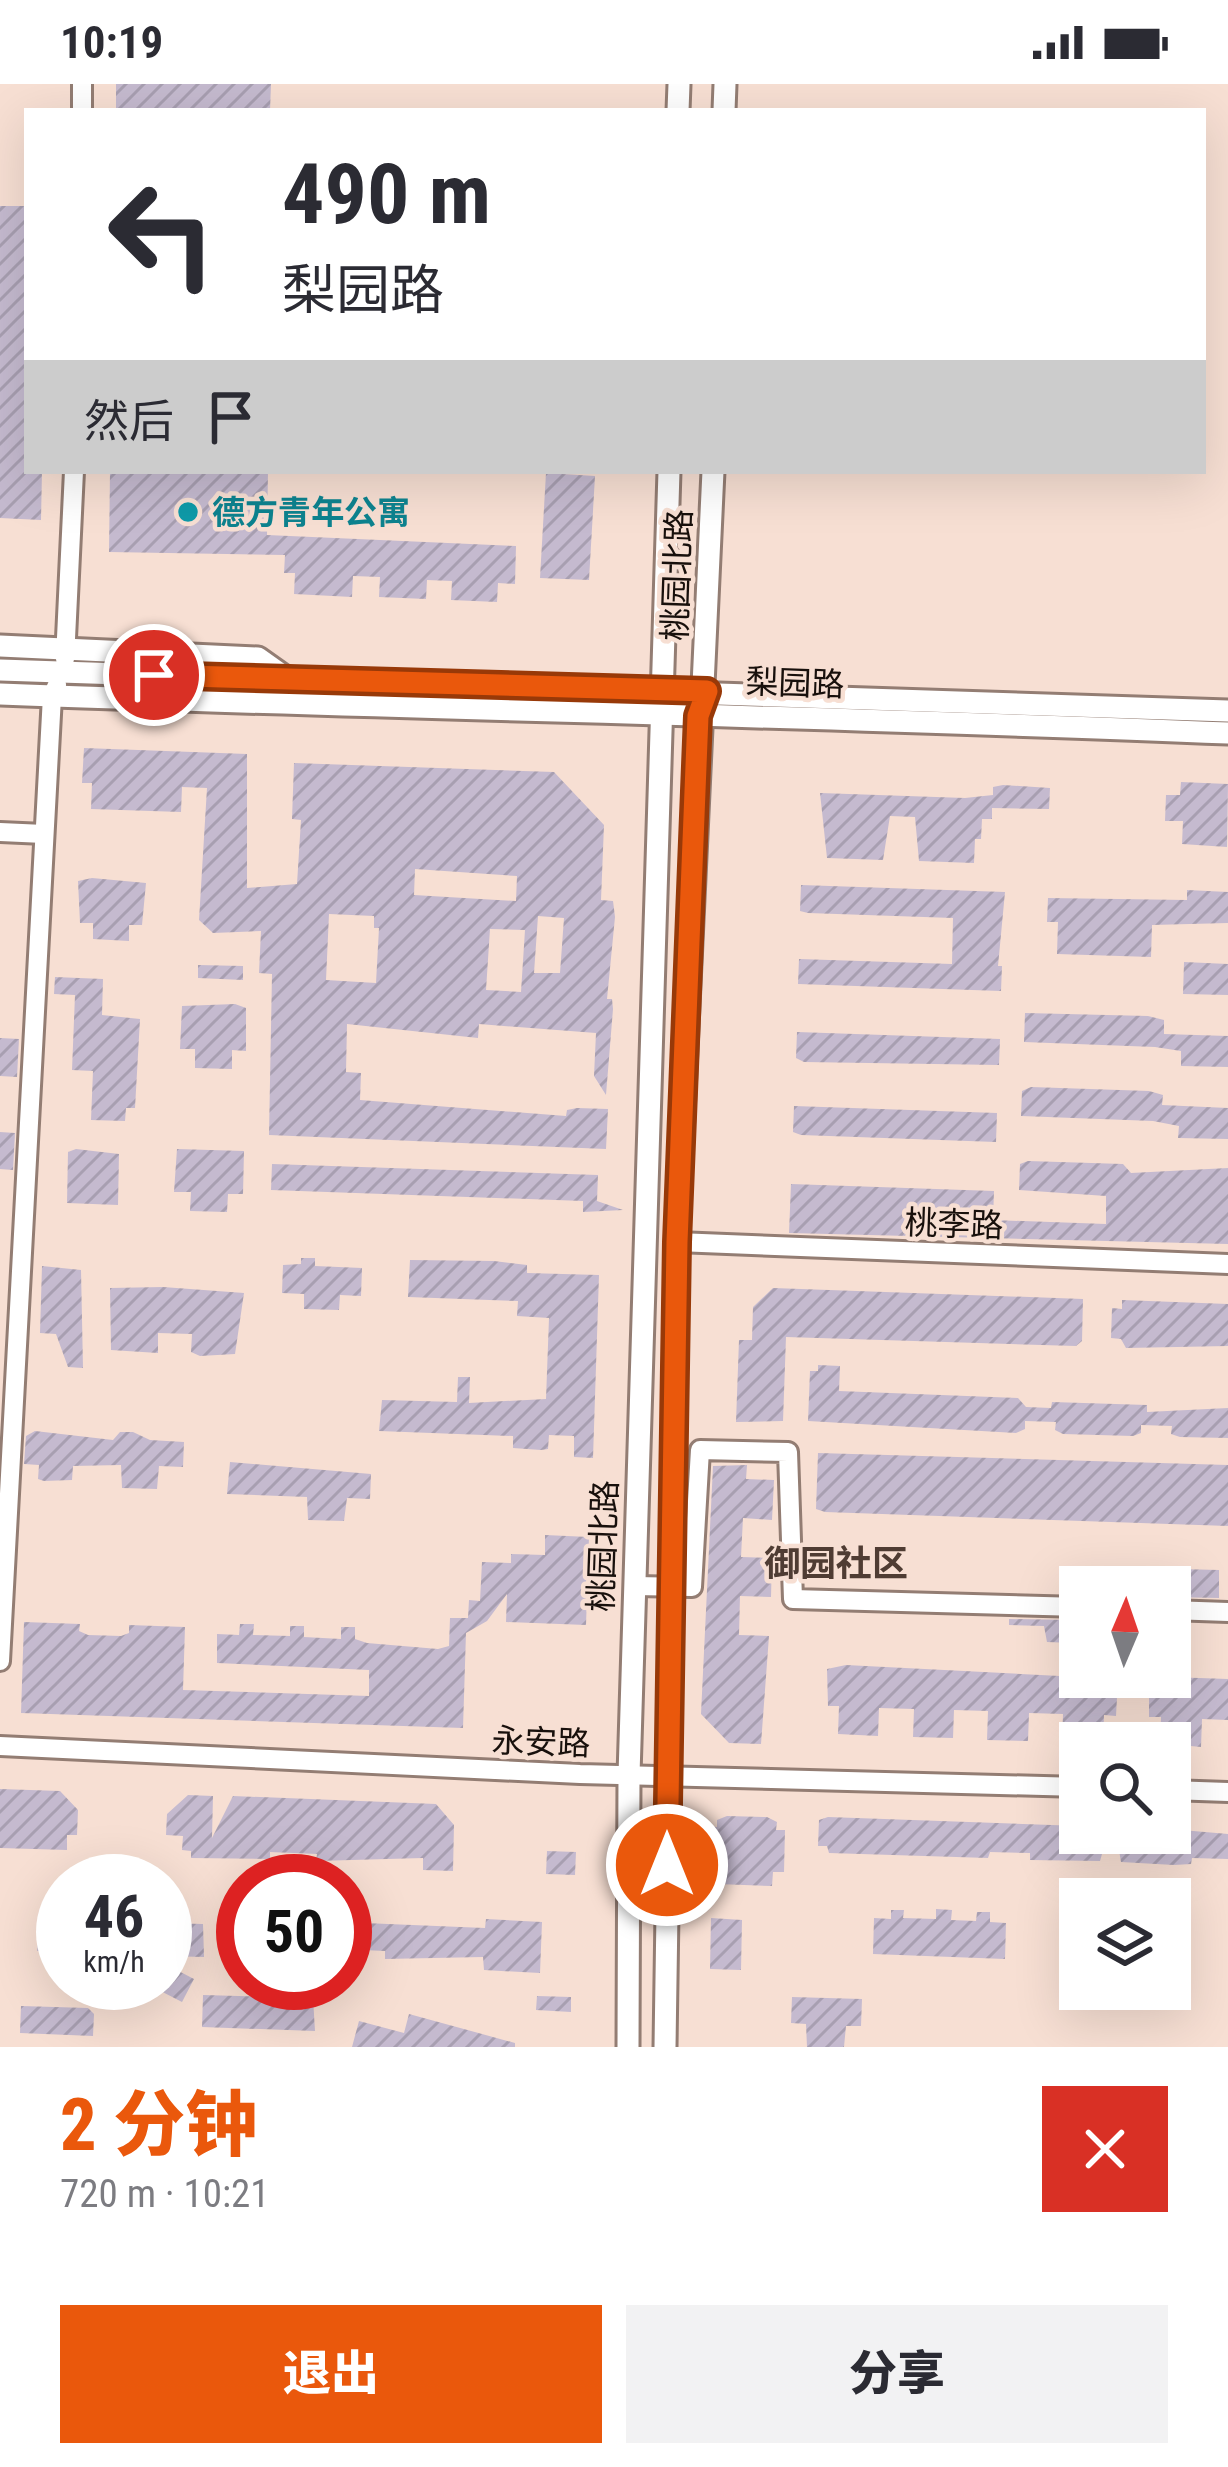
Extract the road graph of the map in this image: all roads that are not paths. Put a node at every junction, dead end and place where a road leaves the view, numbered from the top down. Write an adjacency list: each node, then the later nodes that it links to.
1 (74, 474): 5 (street)
2 (669, 474): 9 (main road, 桃园北路)
3 (713, 474): 10 (main road, 桃园北路)
4 (0, 646): 5 (main road)
5 (65, 648): 7 (street); 8 (main road)
6 (0, 670): 7 (main road, 梨园路)
7 (64, 672): 8 (main road, 梨园路); 12 (street)
8 (290, 680): 9 (main road, 梨园路)
9 (663, 691): 10 (main road, 梨园路); 14 (main road, 桃园北路)
10 (707, 691): 13 (main road, 梨园路); 15 (main road, 桃园北路)
11 (0, 694): 12 (main road, 梨园路)
12 (52, 696): 14 (main road, 梨园路); 18 (street)
13 (1228, 711)
14 (665, 716): 15 (main road, 梨园路); 21 (main road, 桃园北路)
15 (698, 716): 16 (main road, 梨园路); 19 (main road, 桃园北路)
16 (1228, 733)
17 (0, 832): 18 (street)
18 (44, 834): 26 (street)
19 (677, 1242): 20 (street, 桃李路); 22 (main road, 桃园北路)
20 (1228, 1264)
21 (634, 1586): 22 (street); 29 (main road, 桃园北路)
22 (668, 1586): 23 (street); 28 (main road, 桃园北路)
23 (1059, 1606)
24 (1191, 1611): 25 (street)
25 (1228, 1612)
26 (0, 1661)
27 (0, 1746): 29 (street, 永安路)
28 (668, 1774): 29 (street, 永安路); 30 (street, 永安路); 34 (main road, 桃园北路)
29 (629, 1775): 33 (main road, 桃园北路)
30 (1059, 1786)
31 (1191, 1791): 32 (street)
32 (1228, 1792)
33 (628, 2047)
34 (665, 2047)

